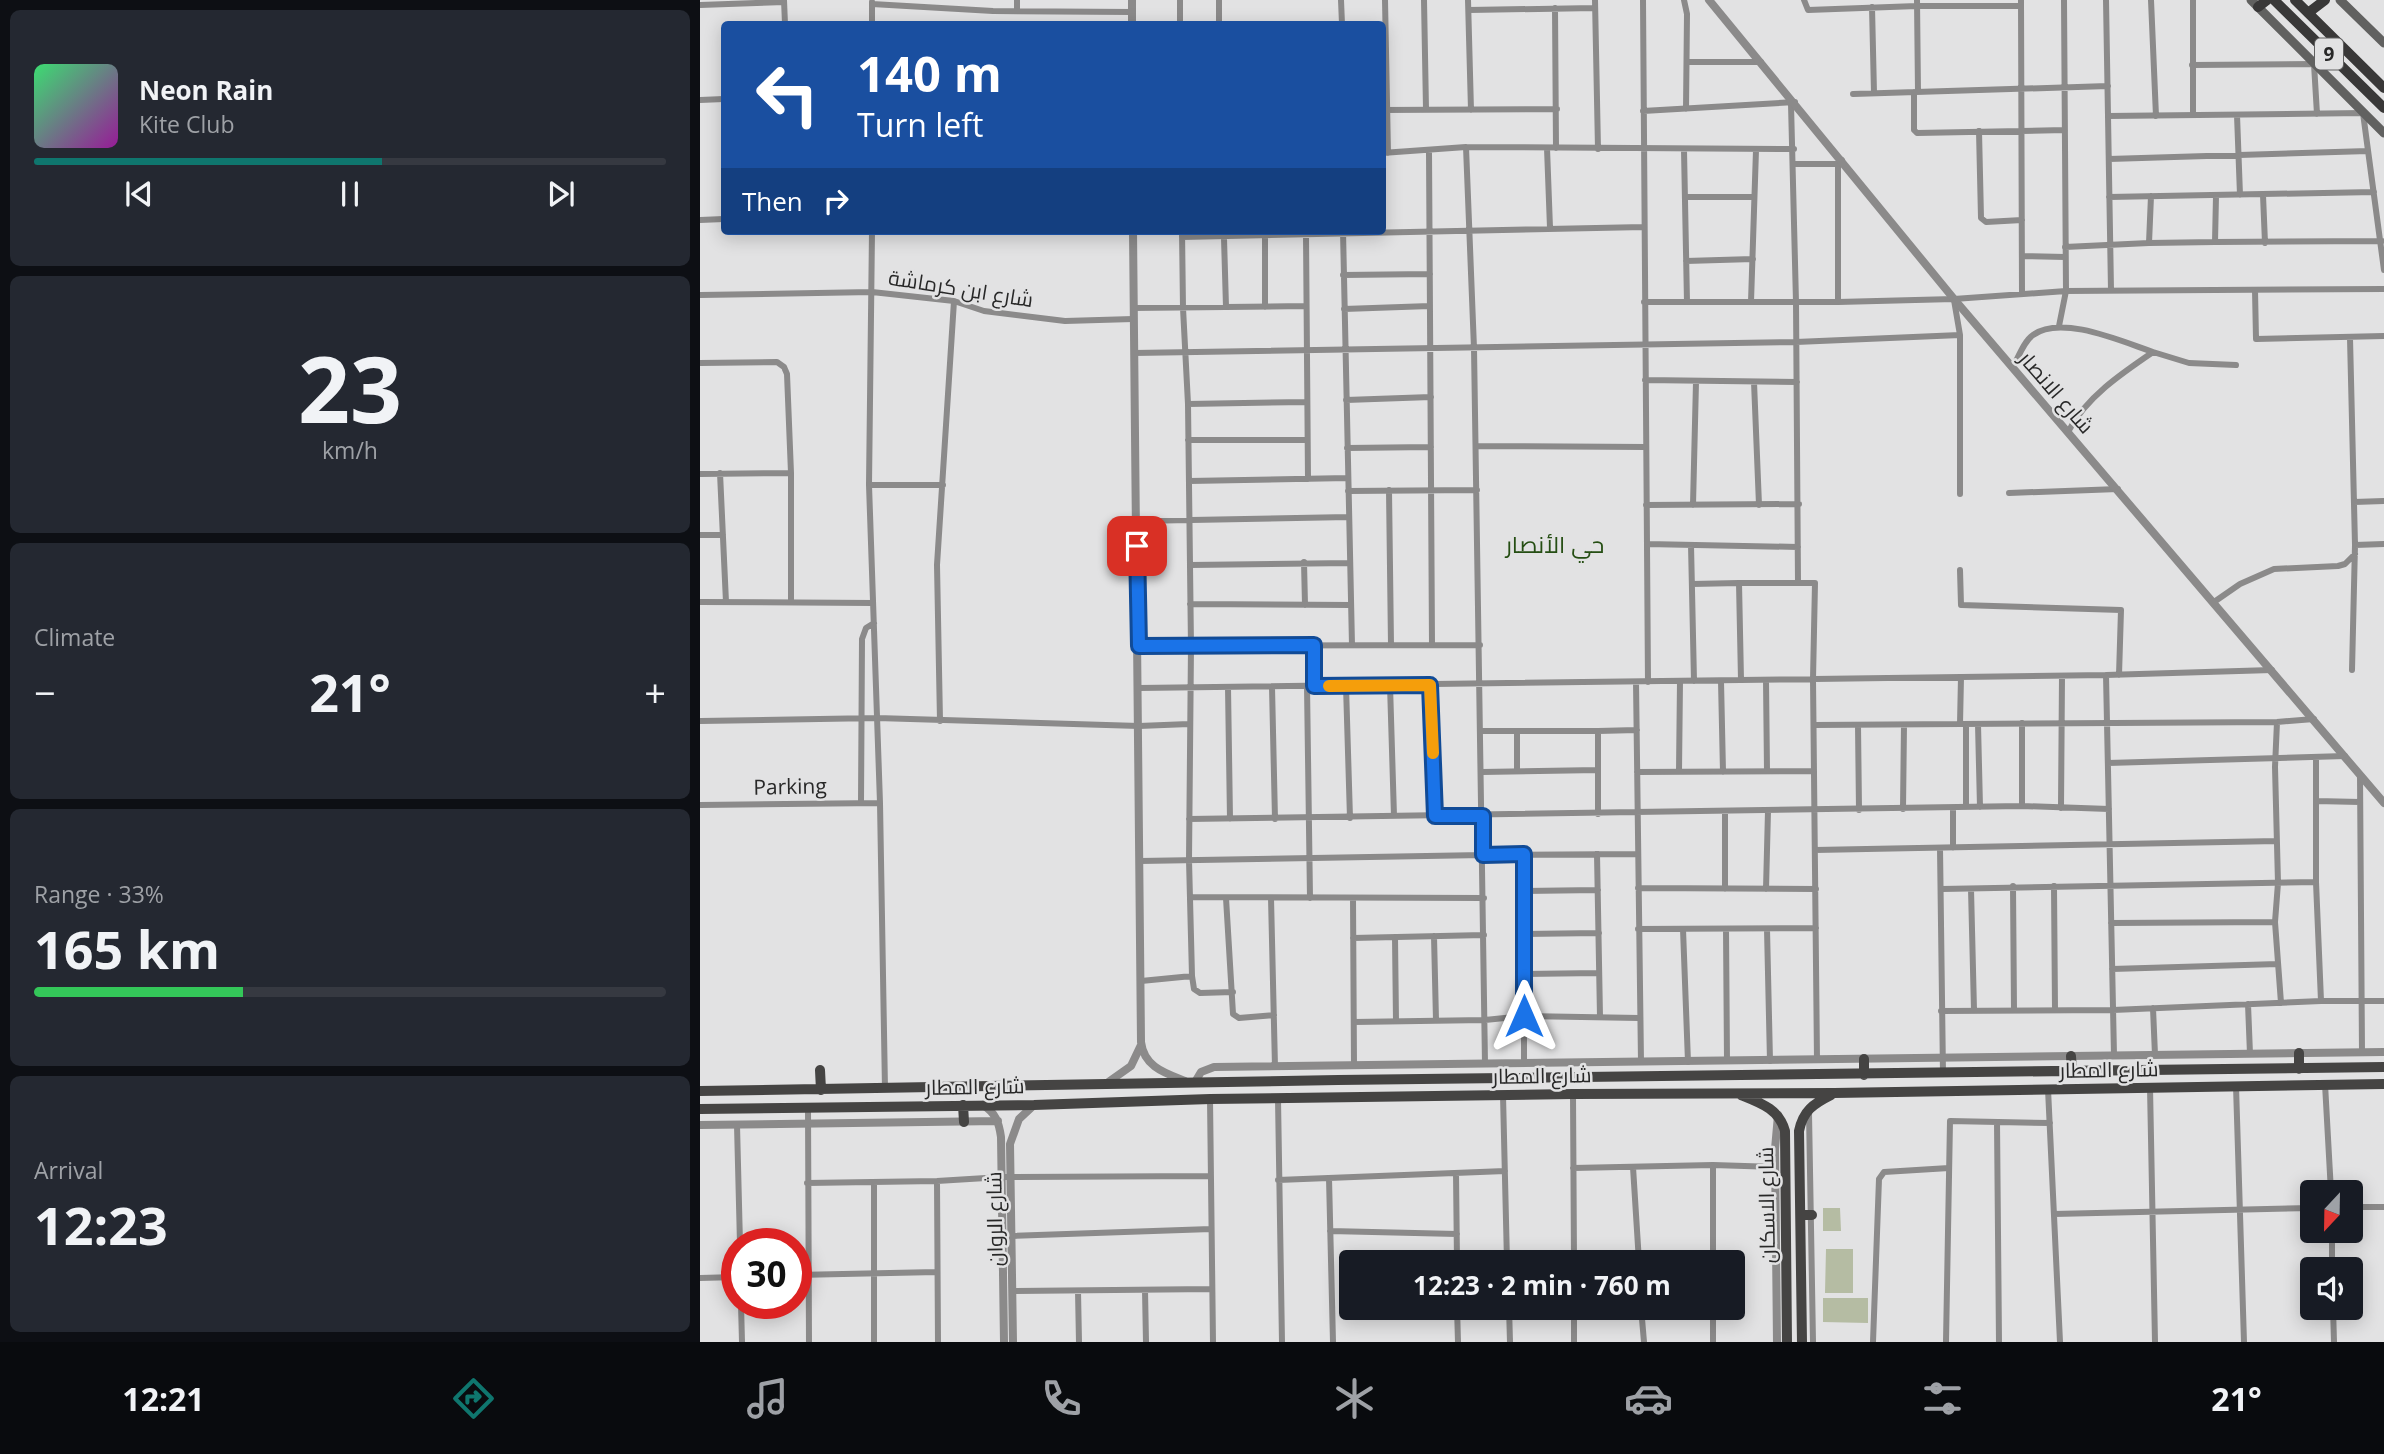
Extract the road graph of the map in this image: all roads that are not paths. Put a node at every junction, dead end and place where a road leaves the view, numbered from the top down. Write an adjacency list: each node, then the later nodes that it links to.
1 (1017, 0): 31 (street)
2 (1132, 0): 32 (street)
3 (1180, 0): 37 (street)
4 (1219, 0): 38 (street)
5 (1341, 0): 39 (street)
6 (1385, 0): 40 (street)
7 (1424, 0): 57 (street)
8 (1468, 0): 30 (street)
9 (1643, 0): 62 (street)
10 (1684, 0): 42 (street)
11 (1709, 0): 43 (street, شارع الانصار)
12 (1804, 0): 28 (street)
13 (2064, 0): 47 (street)
14 (2106, 0): 46 (street)
15 (2151, 0): 68 (street)
16 (2193, 0): 45 (street)
17 (2274, 0): 56 (highway, 9)
18 (2295, 0): 33 (highway, 9)
19 (2325, 0): 33 (highway)
20 (2340, 0): 41 (main road)
21 (784, 1): 27 (street); 34 (street)
22 (872, 2): 31 (street); 35 (street)
23 (2259, 2): 44 (main road)
24 (1917, 3): 25 (street); 28 (street); 50 (street)
25 (2021, 3): 49 (street)
26 (1595, 4): 29 (street); 76 (street)
27 (700, 5)
28 (1872, 7): 51 (street)
29 (1555, 8): 30 (street); 58 (street)
30 (1469, 10): 61 (street)
31 (1017, 12): 32 (street)
32 (1132, 12): 36 (street)
33 (2308, 13): 48 (highway, 9)
34 (785, 21)
35 (872, 21)
36 (1132, 21)
37 (1180, 21)
38 (1219, 21)
39 (1342, 21)
40 (1385, 21)
41 (2384, 43)
42 (1687, 62): 43 (street); 59 (street)
43 (1761, 62): 55 (street, شارع الانصار)
44 (2314, 64): 45 (street); 63 (main road); 64 (street)
45 (2192, 65): 65 (street)
46 (2108, 86): 47 (street); 67 (street)
47 (2064, 88): 49 (street); 69 (street)
48 (2384, 88)
49 (2021, 89): 50 (street); 71 (street)
50 (1916, 92): 51 (street); 70 (street)
51 (1874, 93): 52 (street)
52 (1853, 94)
53 (721, 99): 54 (street)
54 (700, 100)
55 (1793, 103): 59 (street); 78 (street); 86 (street, شارع الانصار)
56 (2384, 108)
57 (1426, 109): 60 (street); 61 (street)
58 (1557, 109): 61 (street); 75 (street)
59 (1686, 109): 62 (street)
60 (1386, 110)
61 (1471, 110)
62 (1643, 111): 77 (street)
63 (2363, 113): 64 (street); 72 (main road); 82 (street)
64 (2317, 114): 66 (street)
65 (2193, 115): 66 (street); 68 (street)
66 (2237, 115): 84 (street)
67 (2108, 116): 68 (street); 85 (street)
68 (2156, 116)
69 (2064, 130): 71 (street); 117 (street)
70 (1979, 131): 71 (street); 98 (street)
71 (2022, 131): 98 (street)
72 (2384, 133)
73 (1466, 147): 74 (street); 81 (street); 101 (street)
74 (1548, 148): 75 (street); 100 (street)
75 (1556, 148): 76 (street)
76 (1598, 149): 77 (street)
77 (1643, 149): 79 (street); 99 (street)
78 (1794, 149): 80 (street); 87 (street)
79 (1684, 150): 80 (street); 93 (street)
80 (1756, 150): 94 (street)
81 (1429, 151): 83 (street); 102 (street)
82 (2368, 151): 84 (street); 88 (street)
83 (1386, 153)
84 (2239, 155): 85 (street); 90 (street)
85 (2109, 159): 95 (street)
86 (1840, 162): 87 (street); 132 (street, شارع الانصار); 138 (street)
87 (1794, 164): 137 (street)
88 (2374, 192): 91 (street); 112 (street)
89 (2216, 195): 90 (street); 92 (street); 113 (street)
90 (2240, 195): 91 (street)
91 (2263, 195): 115 (street)
92 (2151, 196): 95 (street); 114 (street)
93 (1685, 197): 94 (street); 121 (street)
94 (1754, 197): 120 (street)
95 (2109, 197): 116 (street)
96 (721, 219): 97 (street)
97 (700, 220)
98 (2022, 220): 118 (street)
99 (1644, 227): 100 (street); 134 (street)
100 (1550, 228): 101 (street)
101 (1470, 229): 102 (street); 154 (street)
102 (1429, 231): 103 (street); 123 (street)
103 (1386, 232)
104 (872, 235): 129 (street)
105 (1133, 235): 143 (street)
106 (1182, 235): 144 (street)
107 (1192, 235): 111 (street)
108 (1306, 235): 110 (street); 139 (street)
109 (1343, 235): 124 (street)
110 (1265, 237): 111 (street); 142 (street)
111 (1224, 238): 141 (street)
112 (2382, 241): 115 (street); 122 (street)
113 (2215, 242): 114 (street); 115 (street)
114 (2149, 243): 116 (street)
115 (2265, 243)
116 (2110, 245): 117 (street); 126 (street)
117 (2065, 247): 119 (street)
118 (2022, 256): 119 (street); 130 (street)
119 (2065, 257): 128 (street)
120 (1753, 259): 121 (street); 136 (street)
121 (1686, 261): 135 (street)
122 (2384, 270)
123 (1430, 274): 124 (street); 140 (street)
124 (1343, 275): 145 (street)
125 (2384, 289): 127 (street)
126 (2111, 290): 127 (street); 128 (street)
127 (2255, 290): 150 (street)
128 (2066, 291): 130 (street); 147 (street)
129 (872, 292): 131 (street, شارع ابن كرماشة); 133 (street, شارع ابن كرماشة); 184 (street)
130 (2022, 293): 132 (street)
131 (700, 295)
132 (1954, 299): 138 (street); 148 (street); 162 (street, شارع الانصار)
133 (954, 301): 146 (street, شارع ابن كرماشة); 185 (street)
134 (1644, 302): 135 (street); 152 (street)
135 (1687, 302): 136 (street)
136 (1751, 302): 137 (street)
137 (1796, 302): 138 (street); 151 (street)
138 (1838, 302)
139 (1306, 306): 142 (street); 155 (street)
140 (1430, 306): 145 (street); 153 (street)
141 (1226, 307): 142 (street); 144 (street)
142 (1265, 307)
143 (1133, 308): 144 (street); 146 (street)
144 (1183, 308): 157 (street)
145 (1344, 309): 156 (street)
146 (1133, 319): 159 (street)
147 (2059, 326): 158 (street); 162 (street)
148 (1960, 335): 151 (street); 192 (street)
149 (2384, 337): 150 (street)
150 (2350, 338): 194 (street)
151 (1796, 342): 152 (street); 166 (street)
152 (1644, 345): 154 (street); 163 (street)
153 (1430, 348): 154 (street); 156 (street); 167 (street)
154 (1474, 348): 174 (street)
155 (1306, 350): 156 (street); 157 (street); 169 (street)
156 (1344, 350): 168 (street)
157 (1184, 352): 159 (street); 170 (street)
158 (2153, 352): 161 (street); 171 (street)
159 (1134, 353): 201 (street)
160 (700, 363): 178 (street)
161 (2236, 365)
162 (2013, 367): 171 (street, شارع الانصار)
163 (1645, 380): 164 (street); 176 (street)
164 (1696, 382): 165 (street); 196 (street)
165 (1754, 382): 166 (street); 197 (street)
166 (1797, 382): 198 (street)
167 (1431, 397): 168 (street); 175 (street)
168 (1346, 400): 177 (street)
169 (1307, 402): 170 (street); 173 (street)
170 (1188, 404): 172 (street)
171 (2068, 432): 187 (street, شارع الانصار)
172 (1188, 440): 173 (street); 183 (street)
173 (1307, 440): 181 (street)
174 (1476, 446): 176 (street); 189 (street)
175 (1431, 447): 177 (street); 186 (street)
176 (1646, 447): 195 (street)
177 (1348, 449): 182 (street)
178 (791, 473): 180 (street); 220 (street)
179 (700, 474): 180 (street)
180 (720, 474): 202 (street)
181 (1308, 478): 182 (street); 183 (street)
182 (1348, 478): 190 (street)
183 (1189, 481): 200 (street)
184 (869, 485): 185 (street); 221 (street)
185 (943, 485): 259 (street)
186 (1431, 489): 188 (street); 189 (street); 229 (street)
187 (2118, 489): 191 (street); 219 (street, شارع الانصار)
188 (1389, 490): 190 (street); 228 (street)
189 (1477, 490): 230 (street)
190 (1348, 491): 199 (street)
191 (2010, 493)
192 (1960, 494)
193 (2384, 501): 194 (street)
194 (2354, 502): 207 (street)
195 (1646, 505): 196 (street); 204 (street)
196 (1693, 505): 197 (street)
197 (1759, 505): 198 (street)
198 (1799, 505): 208 (street)
199 (1349, 516): 200 (street); 211 (street)
200 (1189, 520): 201 (street); 212 (street)
201 (1137, 521): 231 (street)
202 (723, 534): 203 (street); 218 (street)
203 (700, 535)
204 (1647, 544): 206 (street); 246 (street)
205 (2384, 544): 207 (street)
206 (1691, 545): 208 (street); 216 (street)
207 (2355, 545): 209 (street)
208 (1798, 547): 215 (street)
209 (2355, 554): 219 (street); 234 (street)
210 (1304, 562): 211 (street); 212 (street); 223 (street)
211 (1350, 563): 224 (street)
212 (1190, 565): 222 (street)
213 (1960, 570): 235 (street)
214 (1739, 583): 215 (street); 216 (street); 240 (street)
215 (1798, 583): 239 (street)
216 (1692, 584): 243 (street)
217 (700, 602): 218 (street)
218 (726, 602): 220 (street)
219 (2214, 602): 233 (street, شارع الانصار)
220 (791, 603): 221 (street)
221 (873, 603): 225 (street)
222 (1190, 604): 223 (street); 232 (street)
223 (1305, 605): 224 (street)
224 (1351, 605): 227 (street)
225 (874, 623): 256 (street); 257 (street)
226 (1314, 645): 227 (street); 232 (street); 250 (street)
227 (1352, 645): 228 (street)
228 (1391, 645): 229 (street)
229 (1432, 645): 230 (street)
230 (1480, 645): 247 (street)
231 (1139, 646): 232 (street); 255 (street)
232 (1191, 646): 252 (street)
233 (2272, 670): 235 (street); 258 (street, شارع الانصار)
234 (2353, 670)
235 (2119, 675): 237 (street)
236 (2062, 676): 237 (street); 238 (street); 267 (street)
237 (2106, 676): 263 (street)
238 (1961, 677): 239 (street); 265 (street)
239 (1813, 679): 241 (street); 268 (street)
240 (1741, 680): 241 (street); 244 (street)
241 (1766, 680): 282 (street)
242 (1680, 681): 243 (street); 246 (street); 286 (street)
243 (1694, 681): 244 (street)
244 (1721, 681): 287 (street)
245 (1636, 682): 246 (street); 247 (street); 272 (street)
246 (1648, 682)
247 (1481, 684): 249 (street); 273 (street)
248 (1390, 685): 249 (street); 251 (street); 310 (street)
249 (1430, 685): 308 (street)
250 (1311, 686): 251 (street); 254 (street); 311 (street)
251 (1346, 686): 312 (street)
252 (1189, 687): 253 (street); 255 (street); 264 (street)
253 (1228, 687): 254 (street); 314 (street)
254 (1272, 687): 315 (street)
255 (1139, 688): 271 (street)
256 (877, 718): 257 (street); 259 (street); 292 (street)
257 (861, 719): 260 (street); 291 (street)
258 (2314, 719): 261 (street); 276 (street, شارع الانصار)
259 (940, 720): 271 (street)
260 (700, 721)
261 (2277, 722): 263 (street); 278 (street)
262 (2022, 723): 266 (street); 267 (street); 295 (street)
263 (2106, 723): 267 (street); 279 (street)
264 (1189, 724): 271 (street); 313 (street)
265 (1963, 724): 266 (street); 270 (street); 296 (street)
266 (1978, 724): 297 (street)
267 (2061, 724): 299 (street)
268 (1814, 725): 269 (street); 283 (street)
269 (1858, 725): 270 (street); 303 (street)
270 (1904, 725): 300 (street)
271 (1139, 726): 327 (street)
272 (1637, 730): 275 (street); 285 (street)
273 (1482, 731): 274 (street); 284 (street)
274 (1517, 731): 275 (street); 281 (street)
275 (1598, 731): 280 (street)
276 (2345, 756): 277 (street); 288 (street, شارع الانصار)
277 (2316, 758): 278 (street); 289 (street)
278 (2276, 760): 279 (street); 316 (street)
279 (2108, 763): 301 (street)
280 (1598, 770): 281 (street); 306 (street)
281 (1517, 771): 284 (street)
282 (1767, 771): 283 (street); 287 (street)
283 (1814, 771): 302 (street)
284 (1482, 772): 309 (street)
285 (1637, 772): 286 (street); 307 (street)
286 (1679, 772): 287 (street)
287 (1723, 772)
288 (2360, 774): 290 (street); 293 (street, شارع الانصار)
289 (2316, 801): 290 (street); 328 (street)
290 (2360, 802): 369 (street)
291 (861, 803): 292 (street, Parking); 294 (street, Parking)
292 (880, 803): 421 (street)
293 (2384, 803)
294 (700, 805)
295 (2022, 806): 297 (street); 299 (street)
296 (1966, 807): 297 (street); 298 (street)
297 (1980, 807)
298 (1953, 808): 300 (street); 319 (street)
299 (2061, 808): 301 (street)
300 (1903, 809): 303 (street)
301 (2109, 809): 317 (street)
302 (1815, 810): 303 (street); 304 (street); 320 (street)
303 (1859, 810)
304 (1768, 811): 305 (street); 335 (street)
305 (1724, 812): 307 (street); 334 (street)
306 (1598, 814): 307 (street); 309 (street)
307 (1637, 814): 323 (street)
308 (1435, 816): 309 (street); 310 (street)
309 (1483, 816): 324 (street)
310 (1394, 817): 312 (street)
311 (1307, 818): 312 (street); 315 (street); 325 (street)
312 (1350, 818)
313 (1189, 819): 314 (street); 326 (street)
314 (1230, 819): 315 (street)
315 (1275, 819)
316 (2277, 841): 317 (street); 329 (street)
317 (2109, 845): 319 (street); 331 (street)
318 (1940, 848): 319 (street); 320 (street); 337 (street)
319 (1953, 848)
320 (1815, 850): 336 (street)
321 (1524, 854): 322 (street); 324 (street); 340 (street)
322 (1597, 854): 323 (street); 339 (street)
323 (1638, 854): 333 (street)
324 (1483, 855): 325 (street); 346 (street)
325 (1309, 858): 326 (street); 344 (street)
326 (1189, 860): 327 (street); 341 (street)
327 (1140, 861): 365 (street)
328 (2316, 882): 329 (street); 367 (street)
329 (2278, 883): 331 (street); 347 (street)
330 (2054, 886): 331 (street); 332 (street); 375 (street)
331 (2110, 886): 348 (street)
332 (2013, 887): 338 (street); 374 (street)
333 (1638, 888): 334 (street); 350 (street)
334 (1725, 889): 335 (street)
335 (1766, 889): 336 (street)
336 (1816, 889): 349 (street)
337 (1942, 889): 338 (street); 377 (street)
338 (1971, 889): 373 (street)
339 (1598, 890): 340 (street); 354 (street)
340 (1524, 891): 355 (street)
341 (1190, 897): 342 (street); 364 (street)
342 (1226, 898): 343 (street); 366 (street)
343 (1270, 898): 344 (street); 378 (street)
344 (1310, 898): 345 (street)
345 (1353, 898): 346 (street); 359 (street)
346 (1484, 898): 356 (street)
347 (2276, 922): 348 (street); 360 (street)
348 (2111, 923): 361 (street)
349 (1816, 928): 353 (street); 396 (street)
350 (1638, 929): 351 (street); 381 (street)
351 (1683, 929): 352 (street); 400 (street)
352 (1726, 929): 353 (street); 397 (street)
353 (1767, 929): 398 (street)
354 (1599, 933): 355 (street); 363 (street)
355 (1524, 934): 362 (street)
356 (1484, 935): 357 (street); 383 (street)
357 (1434, 936): 358 (street); 382 (street)
358 (1395, 937): 359 (street); 384 (street)
359 (1353, 939): 385 (street)
360 (2278, 964): 361 (street); 370 (street)
361 (2112, 969): 376 (street)
362 (1524, 974): 363 (street); 379 (street)
363 (1599, 974): 380 (street)
364 (1192, 976): 365 (street); 366 (street)
365 (1141, 981): 386 (street)
366 (1233, 992): 378 (street)
367 (2322, 1001): 369 (street); 370 (street)
368 (2384, 1001): 369 (street)
369 (2360, 1002): 387 (street)
370 (2281, 1003): 371 (street)
371 (2248, 1004): 372 (street); 390 (street)
372 (2153, 1008): 376 (street); 392 (street)
373 (1974, 1010): 374 (street); 377 (street)
374 (2014, 1010): 375 (street)
375 (2054, 1010): 376 (street)
376 (2113, 1010): 391 (street)
377 (1941, 1012): 394 (street)
378 (1273, 1015): 404 (street)
379 (1524, 1016): 380 (street); 383 (street); 401 (street)
380 (1600, 1017): 381 (street)
381 (1639, 1018): 399 (street)
382 (1436, 1020): 383 (street); 384 (street)
383 (1485, 1020): 402 (street)
384 (1396, 1021): 385 (street)
385 (1354, 1022): 403 (street)
386 (1141, 1042): 415 (street); 416 (street)
387 (2362, 1052): 388 (street); 389 (street)
388 (2384, 1052)
389 (2299, 1053): 390 (street); 406 (main road)
390 (2250, 1054): 392 (street)
391 (2113, 1055): 392 (street); 393 (street)
392 (2155, 1055)
393 (2071, 1056): 394 (street); 409 (main road)
394 (1942, 1058): 395 (street); 411 (street)
395 (1864, 1059): 396 (street); 412 (main road)
396 (1817, 1060): 398 (street)
397 (1727, 1061): 398 (street); 400 (street)
398 (1770, 1061)
399 (1641, 1062): 400 (street); 401 (street)
400 (1688, 1062)
401 (1524, 1063): 402 (street)
402 (1485, 1064): 403 (street)
403 (1354, 1066): 404 (street)
404 (1275, 1067): 415 (street)
405 (2384, 1067): 406 (main road, شارع المطار)
406 (2299, 1069): 409 (main road, شارع المطار)
407 (820, 1070): 423 (main road)
408 (1992, 1072): 410 (main road, شارع المطار); 411 (main road, شارع المطار); 424 (main road)
409 (2072, 1072): 410 (main road, شارع المطار)
410 (2028, 1073): 425 (main road)
411 (1942, 1074): 412 (main road, شارع المطار)
412 (1864, 1075): 413 (main road, شارع المطار)
413 (1338, 1080): 414 (main road, شارع المطار); 431 (main road)
414 (1307, 1081): 415 (main road, شارع المطار); 434 (main road)
415 (1191, 1082): 416 (main road, شارع المطار)
416 (1106, 1084): 421 (main road, شارع المطار)
417 (2325, 1084): 418 (main road, شارع المطار); 419 (main road, شارع المطار); 460 (street)
418 (2384, 1084)
419 (2236, 1086): 420 (main road, شارع المطار); 469 (street)
420 (2150, 1087): 422 (main road, شارع المطار); 470 (street)
421 (886, 1089): 423 (main road, شارع المطار)
422 (2048, 1089): 425 (main road, شارع المطار); 444 (street)
423 (821, 1090): 426 (main road, شارع المطار)
424 (1993, 1090): 425 (main road, شارع المطار); 427 (main road, شارع المطار)
425 (2029, 1090)
426 (700, 1091)
427 (1834, 1093): 429 (main road, شارع المطار); 439 (main road)
428 (1573, 1094): 429 (main road, شارع المطار); 430 (main road, شارع المطار); 450 (street)
429 (1738, 1094): 452 (main road, شارع الاسكان)
430 (1503, 1095): 431 (main road, شارع المطار); 453 (street)
431 (1340, 1097): 434 (main road, شارع المطار)
432 (1210, 1099): 433 (main road, شارع المطار); 437 (main road, شارع المطار); 456 (street)
433 (1278, 1099): 434 (main road, شارع المطار); 459 (street)
434 (1308, 1099)
435 (963, 1105): 436 (main road, شارع المطار); 438 (main road, شارع المطار); 442 (main road)
436 (983, 1105): 437 (main road, شارع المطار); 441 (street)
437 (1034, 1105): 457 (street, شارع الروان)
438 (808, 1108): 440 (main road, شارع المطار); 445 (street)
439 (1808, 1108): 455 (main road, شارع الاسكان); 472 (street)
440 (700, 1109)
441 (998, 1121): 442 (street); 457 (street, شارع الروان)
442 (964, 1122): 445 (street)
443 (1997, 1122): 444 (street); 451 (street); 524 (street)
444 (2050, 1123): 471 (street)
445 (808, 1124): 447 (street); 463 (street)
446 (700, 1125): 447 (street)
447 (737, 1125): 473 (street)
448 (1713, 1165): 449 (street); 452 (street); 483 (street)
449 (1633, 1167): 450 (street); 482 (street)
450 (1573, 1168): 481 (street)
451 (1949, 1168): 522 (street); 523 (street)
452 (1780, 1170): 455 (main road); 465 (main road, شارع الاسكان); 493 (street)
453 (1505, 1171): 454 (street); 480 (street)
454 (1456, 1172): 458 (street); 477 (street)
455 (1800, 1172): 464 (main road, شارع الاسكان)
456 (1210, 1176): 457 (street); 475 (street)
457 (1006, 1177): 461 (street); 478 (street, شارع الروان); 506 (street, شارع الروان)
458 (1329, 1178): 459 (street); 476 (street)
459 (1278, 1180): 511 (street)
460 (2330, 1180)
461 (937, 1181): 462 (street); 484 (street)
462 (874, 1182): 463 (street); 485 (street)
463 (807, 1183): 474 (street)
464 (1800, 1191): 465 (main road); 472 (main road, شارع الاسكان)
465 (1785, 1193): 493 (main road, شارع الاسكان)
466 (2363, 1207): 467 (street)
467 (2384, 1207)
468 (2300, 1208): 469 (street)
469 (2240, 1211): 470 (street); 527 (street)
470 (2154, 1213): 471 (street); 526 (street)
471 (2054, 1214): 525 (street)
472 (1806, 1215): 520 (main road, شارع الاسكان); 521 (street)
473 (740, 1228)
474 (807, 1228)
475 (1211, 1229): 478 (street); 489 (street)
476 (1330, 1231): 477 (street); 512 (street)
477 (1457, 1234): 479 (street)
478 (1012, 1236): 492 (street, شارع الروان)
479 (1457, 1250)
480 (1507, 1250)
481 (1574, 1250)
482 (1638, 1250)
483 (1713, 1250)
484 (937, 1272): 485 (street); 505 (street)
485 (873, 1273): 486 (street); 504 (street)
486 (812, 1275)
487 (721, 1277): 488 (street)
488 (700, 1278)
489 (1212, 1289): 490 (street); 510 (street)
490 (1145, 1290): 491 (street); 509 (street)
491 (1078, 1291): 492 (street); 508 (street)
492 (1012, 1292): 507 (street, شارع الروان)
493 (1782, 1318): 518 (street); 519 (main road, شارع الاسكان)
494 (741, 1319): 502 (street)
495 (809, 1319): 503 (street)
496 (1457, 1320): 513 (street)
497 (1509, 1320): 514 (street)
498 (1574, 1320): 515 (street)
499 (1642, 1320): 516 (street)
500 (1713, 1320): 517 (street)
501 (2333, 1320): 528 (street)
502 (742, 1342)
503 (809, 1342)
504 (874, 1342)
505 (938, 1342)
506 (1004, 1342)
507 (1013, 1342)
508 (1079, 1342)
509 (1146, 1342)
510 (1213, 1342)
511 (1282, 1342)
512 (1333, 1342)
513 (1458, 1342)
514 (1510, 1342)
515 (1574, 1342)
516 (1644, 1342)
517 (1713, 1342)
518 (1777, 1342)
519 (1787, 1342)
520 (1802, 1342)
521 (1813, 1342)
522 (1874, 1342)
523 (1946, 1342)
524 (1999, 1342)
525 (2060, 1342)
526 (2155, 1342)
527 (2244, 1342)
528 (2334, 1342)

